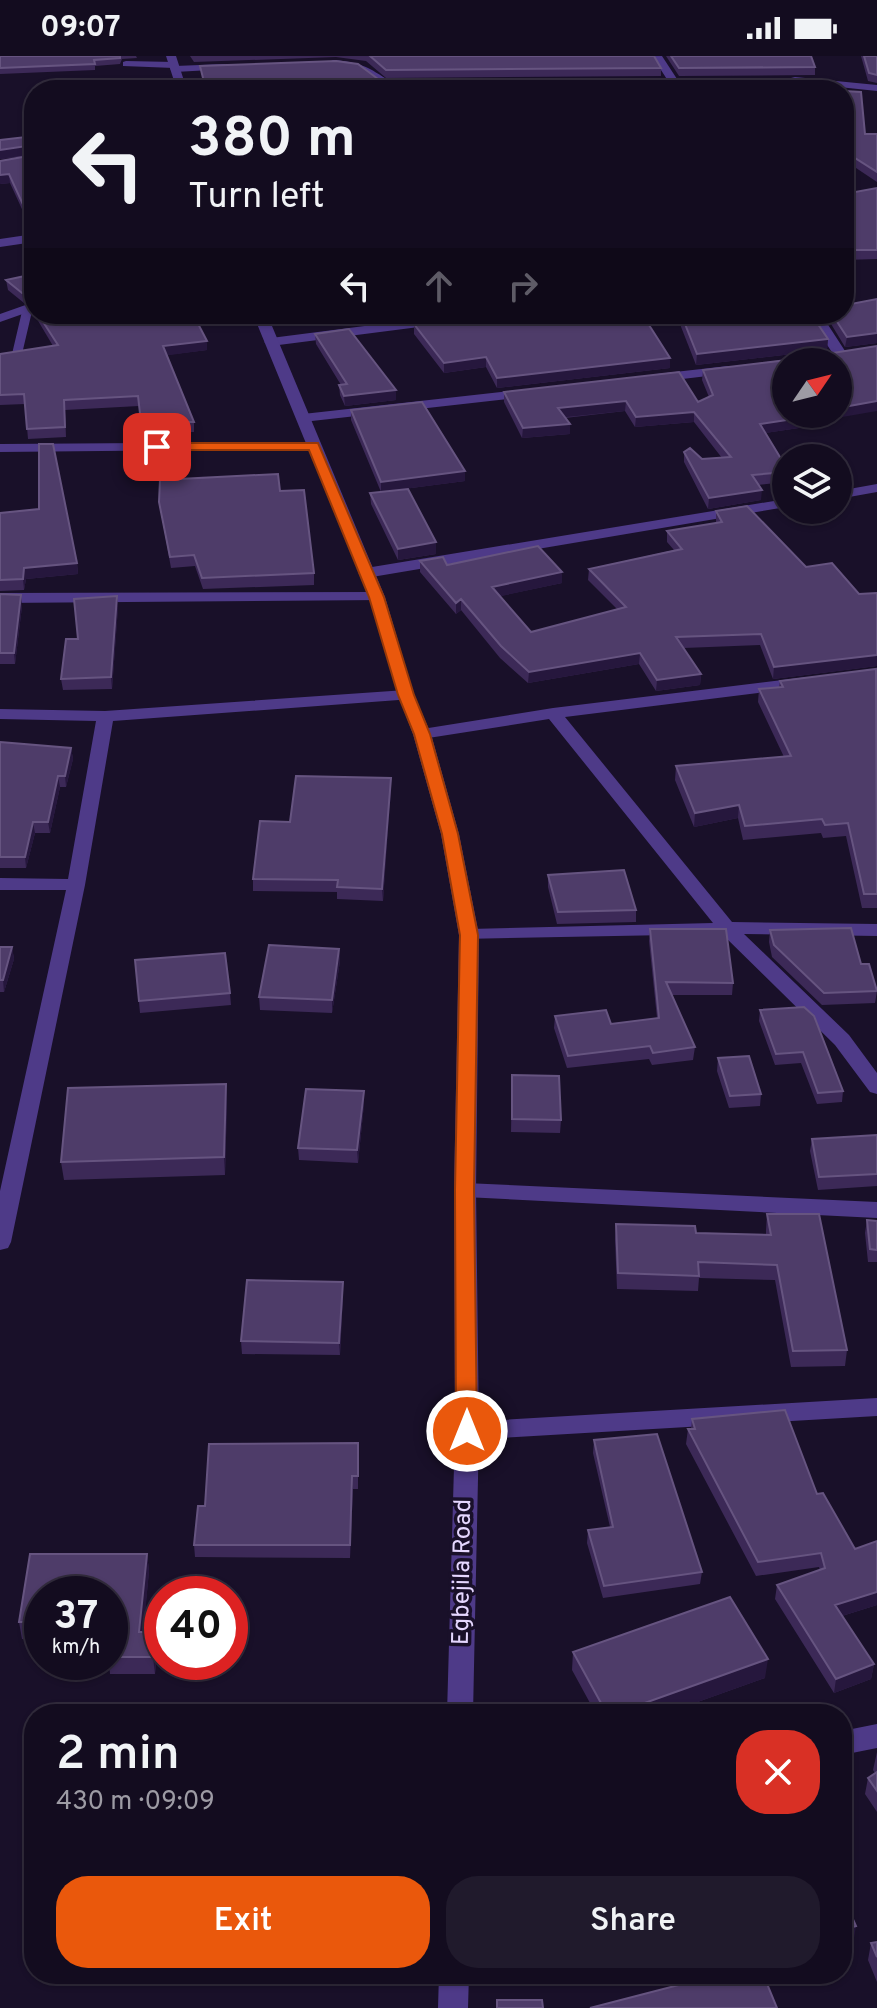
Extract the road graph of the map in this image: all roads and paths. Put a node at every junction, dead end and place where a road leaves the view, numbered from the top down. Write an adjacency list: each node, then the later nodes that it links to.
1 (657, 56): 8 (street)
2 (126, 59): 4 (lane)
3 (350, 60): 5 (street); 7 (street)
4 (173, 63): 6 (street)
5 (324, 63)
6 (235, 66)
7 (377, 80)
8 (673, 80)
9 (854, 86): 10 (street)
10 (877, 88)
11 (24, 239): 12 (street)
12 (0, 243)
13 (24, 309): 14 (street)
14 (0, 318)
15 (26, 324): 21 (lane)
16 (264, 324): 19 (street, Egbejila Road)
17 (411, 324): 19 (street)
18 (820, 324): 20 (street)
19 (271, 342): 25 (street, Egbejila Road)
20 (836, 348)
21 (17, 354)
22 (738, 368): 23 (street)
23 (643, 380)
24 (548, 391): 25 (street)
25 (303, 418): 26 (street, Egbejila Road)
26 (314, 446): 27 (street); 31 (street, Egbejila Road)
27 (0, 448)
28 (877, 488): 29 (street)
29 (852, 492)
30 (772, 505): 31 (street)
31 (366, 573): 32 (street, Egbejila Road)
32 (377, 597): 33 (street); 35 (street, Egbejila Road)
33 (0, 598)
34 (831, 680): 36 (street)
35 (406, 695): 38 (street); 39 (street, Egbejila Road)
36 (553, 713): 39 (street); 42 (street)
37 (0, 714): 38 (street)
38 (105, 716): 41 (street)
39 (422, 734): 44 (street, Egbejila Road)
40 (0, 884): 41 (street)
41 (76, 885): 48 (street)
42 (727, 928): 43 (street); 44 (street); 45 (street)
43 (877, 930)
44 (469, 935): 46 (street, Egbejila Road)
45 (877, 1087)
46 (465, 1190): 47 (street); 50 (street, Egbejila Road)
47 (877, 1210)
48 (0, 1242)
49 (877, 1407): 50 (street)
50 (467, 1431): 51 (street, Egbejila Road)
51 (460, 1704)
52 (877, 1736): 53 (street)
53 (852, 1741)
54 (454, 1984): 55 (street)
55 (453, 2008)

